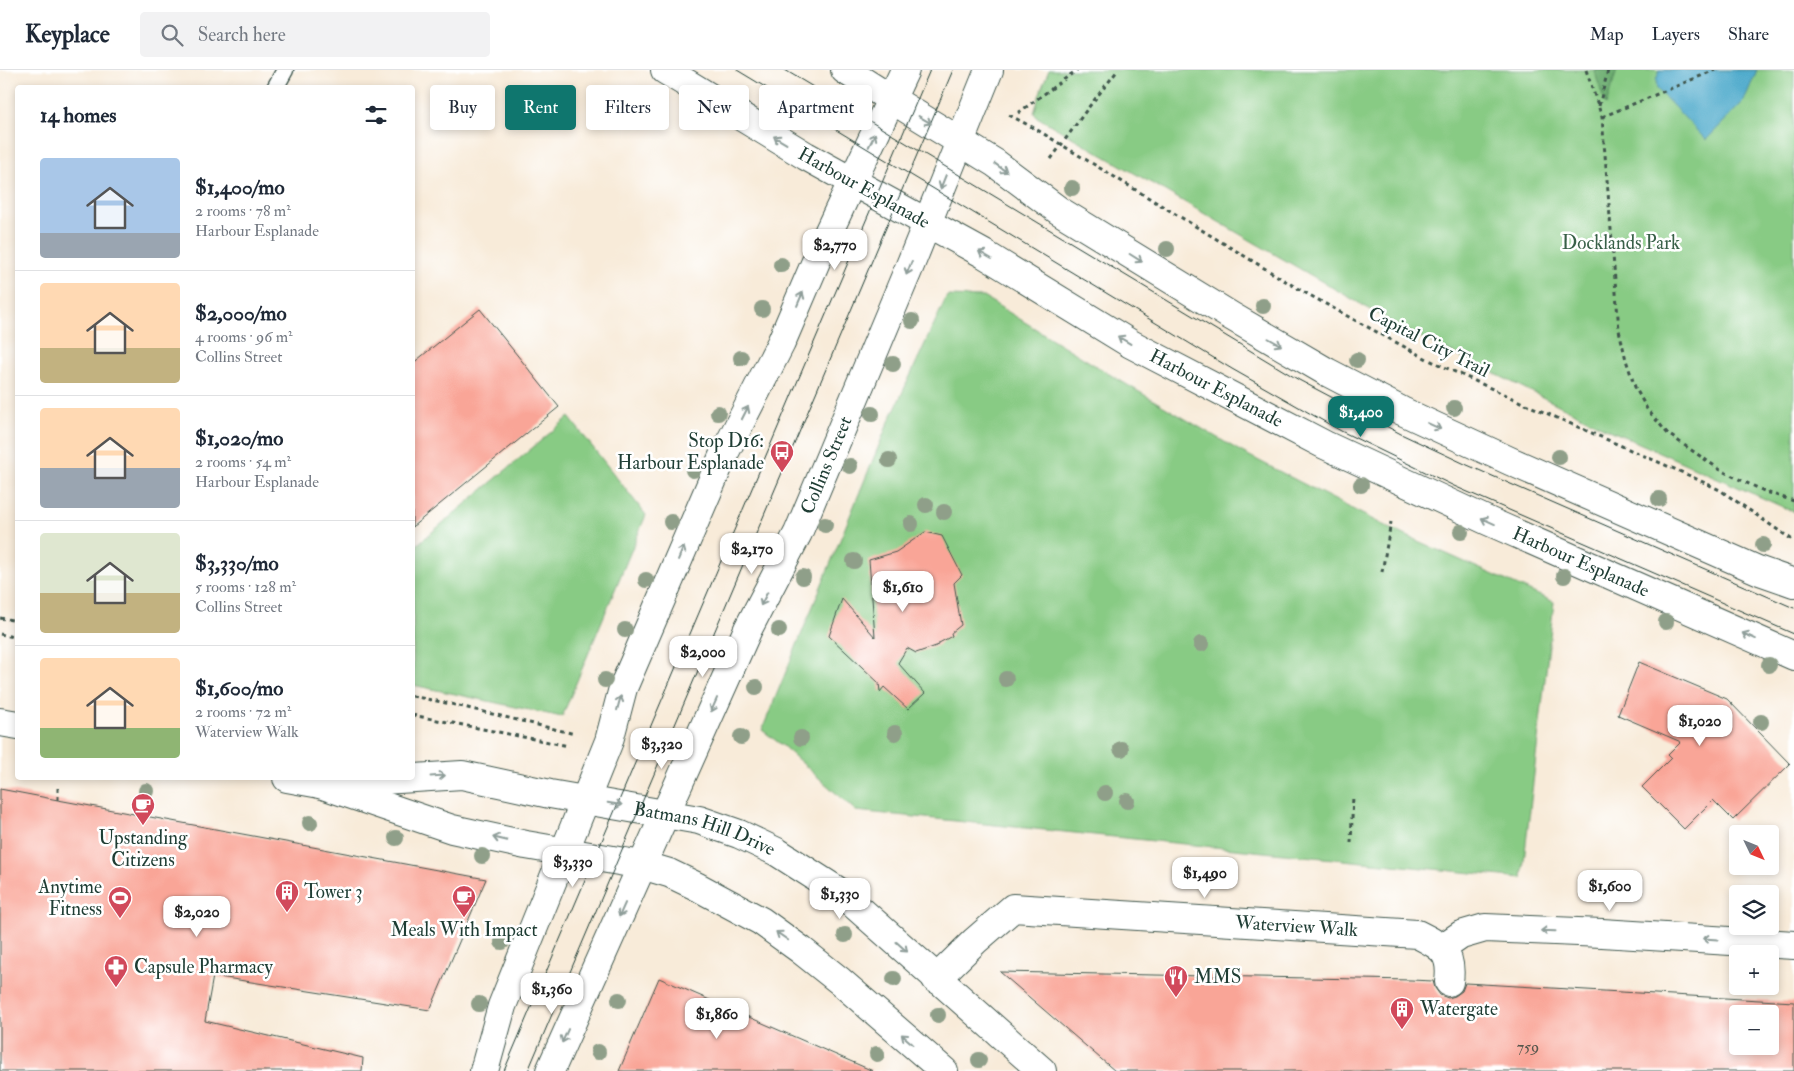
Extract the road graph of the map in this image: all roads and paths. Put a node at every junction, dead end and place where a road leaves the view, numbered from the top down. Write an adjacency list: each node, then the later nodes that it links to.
1 (285, 70): 11 (lane)
2 (665, 70): 19 (street, Harbour Esplanade, one-way to 2)
3 (844, 70): 12 (street)
4 (905, 70): 12 (street)
5 (989, 70): 16 (street, Collins Street)
6 (1078, 70): 14 (path)
7 (1118, 70): 17 (path)
8 (1586, 70): 13 (path)
9 (1608, 70): 13 (path)
10 (1715, 70): 15 (path)
11 (278, 85)
12 (891, 99): 16 (street, one-way to 16); 19 (street, one-way to 12)
13 (1598, 107): 15 (path)
14 (1018, 114)
15 (1602, 117): 21 (path)
16 (960, 141): 20 (street, Collins Street, one-way to 20); 25 (street, one-way to 25)
17 (1062, 145): 18 (path); 23 (path, Capital City Trail)
18 (1051, 159)
19 (853, 182): 20 (street, Harbour Esplanade); 43 (street, one-way to 19)
20 (927, 223): 30 (street, Harbour Esplanade, one-way to 20); 45 (street, Collins Street, one-way to 45)
21 (1794, 501)
22 (1391, 522): 24 (path)
23 (1794, 541)
24 (1382, 572)
25 (1794, 582)
26 (0, 618): 27 (path)
27 (15, 620)
28 (0, 634): 29 (path)
29 (15, 637)
30 (1794, 656)
31 (415, 697): 35 (path)
32 (415, 716): 36 (path)
33 (0, 722): 34 (street)
34 (15, 724)
35 (578, 735)
36 (573, 746)
37 (415, 778): 43 (street, Batmans Hill Drive, one-way to 43)
38 (298, 780): 40 (street, Batmans Hill Drive)
39 (383, 780): 40 (street, Batmans Hill Drive, one-way to 39)
40 (320, 784): 47 (street, Batmans Hill Drive, one-way to 40)
41 (58, 785): 44 (path)
42 (1353, 795): 46 (path)
43 (586, 799): 45 (street, Batmans Hill Drive, one-way to 45); 47 (street)
44 (58, 800)
45 (666, 813): 48 (street, Collins Street); 51 (street, Batmans Hill Drive, one-way to 51)
46 (1351, 843)
47 (565, 852): 48 (street, Batmans Hill Drive); 53 (street)
48 (642, 865): 54 (street, Collins Street, one-way to 54); 55 (street, Batmans Hill Drive, one-way to 48)
49 (1794, 944): 50 (street, one-way to 50)
50 (1442, 948): 51 (street, Waterview Walk); 52 (street)
51 (936, 979): 56 (street, Batmans Hill Drive)
52 (1449, 982)
53 (484, 1071)
54 (550, 1071)
55 (944, 1071)
56 (1042, 1071)

